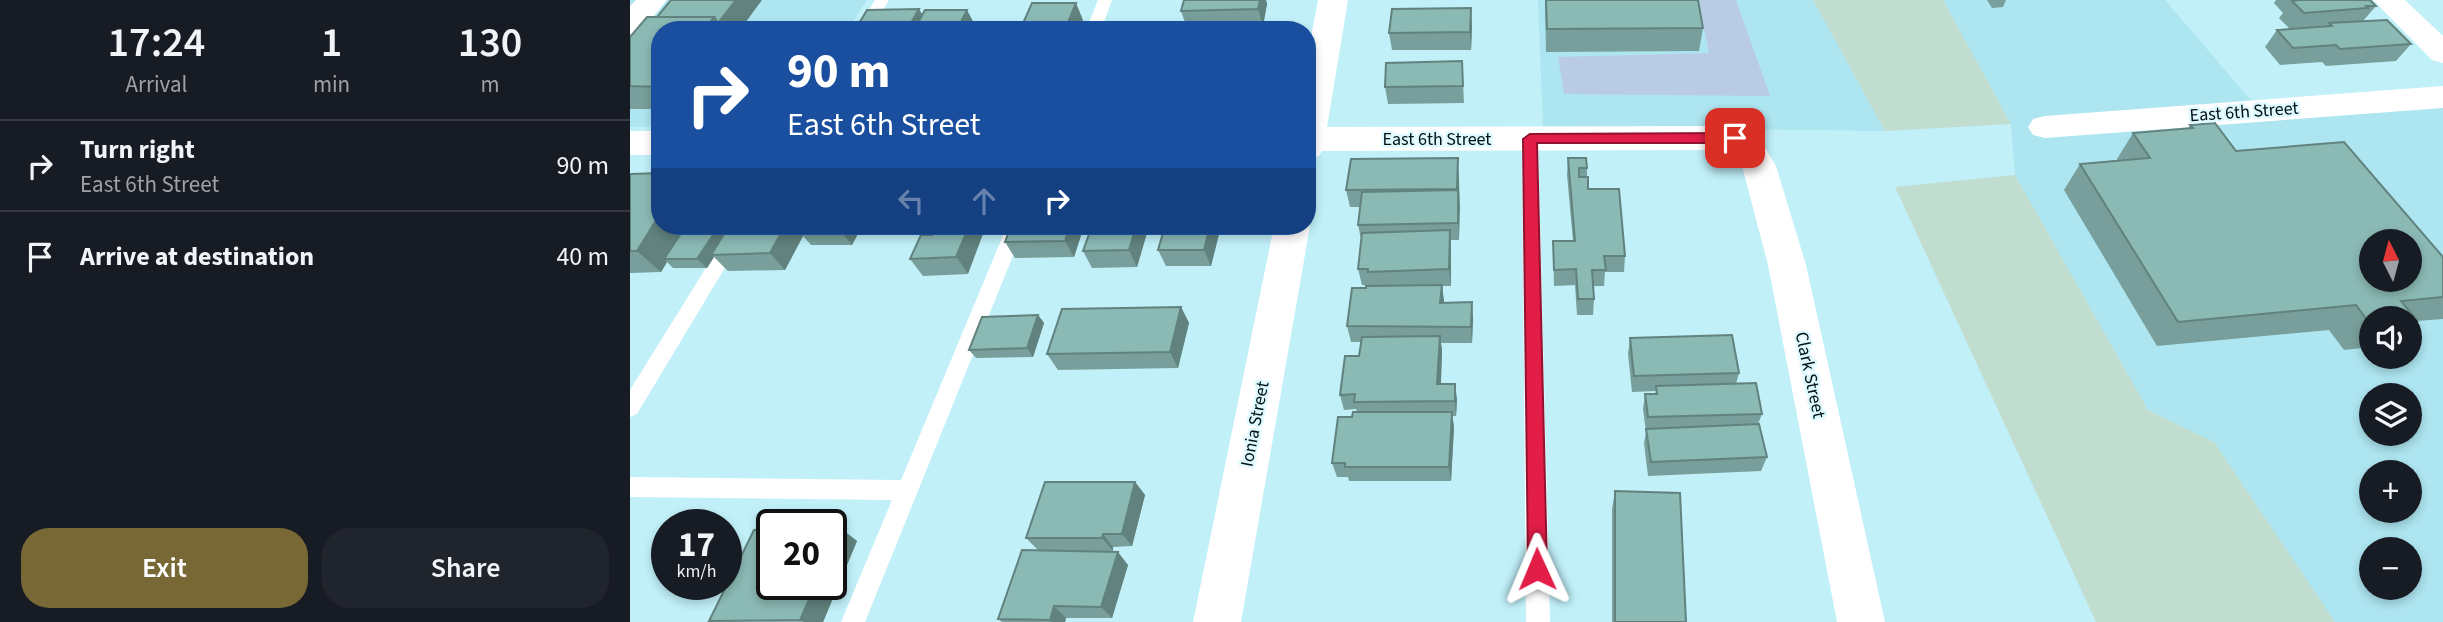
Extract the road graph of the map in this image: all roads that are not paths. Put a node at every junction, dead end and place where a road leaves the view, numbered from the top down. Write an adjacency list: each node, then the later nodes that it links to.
1 (652, 0): 8 (street)
2 (882, 0): 6 (lane)
3 (1105, 0): 7 (lane)
4 (1334, 0): 11 (street)
5 (2388, 0): 9 (street)
6 (869, 21)
7 (1097, 21)
8 (630, 25)
9 (2443, 53)
10 (2443, 97): 12 (street, East 6th Street)
11 (1316, 98)
12 (2045, 127)
13 (1735, 138): 14 (street, East 6th Street); 27 (street, Clark Street)
14 (1530, 139): 15 (street, East 6th Street); 26 (lane)
15 (1316, 142)
16 (651, 143): 17 (street)
17 (630, 144)
18 (736, 235): 21 (lane)
19 (1012, 235): 23 (lane)
20 (1291, 235): 25 (street, Ionia Street)
21 (630, 408)
22 (630, 487): 23 (lane)
23 (908, 490): 24 (lane)
24 (853, 622)
25 (1217, 622)
26 (1538, 622)
27 (1861, 622)

